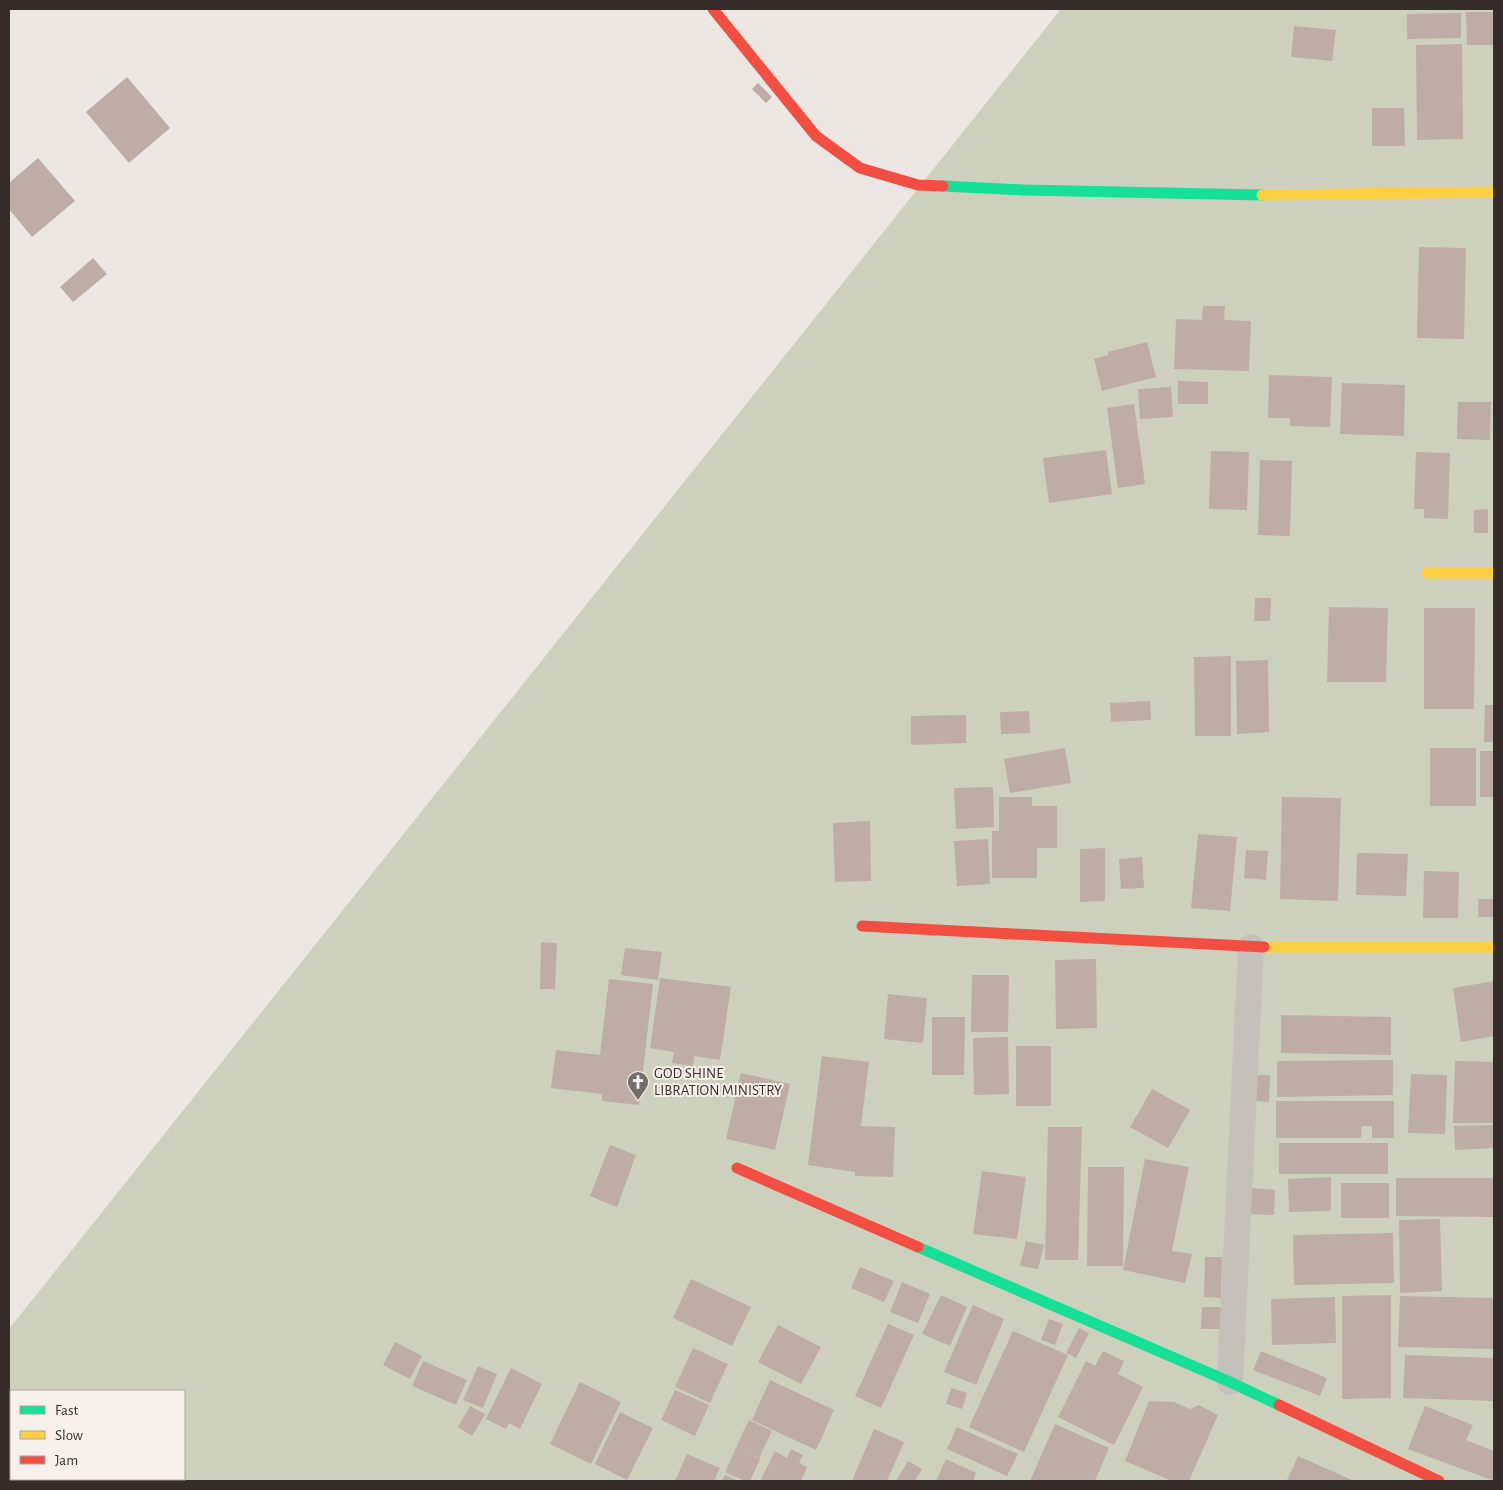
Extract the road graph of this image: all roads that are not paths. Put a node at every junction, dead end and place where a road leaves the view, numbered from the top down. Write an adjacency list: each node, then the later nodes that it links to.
1 (713, 9): 2 (street)
2 (1494, 192)
3 (1427, 573): 4 (street)
4 (1494, 573)
5 (862, 926): 6 (street)
6 (1251, 946): 7 (street); 9 (street)
7 (1494, 947)
8 (737, 1168): 9 (street)
9 (1230, 1382): 10 (street)
10 (1438, 1481)

